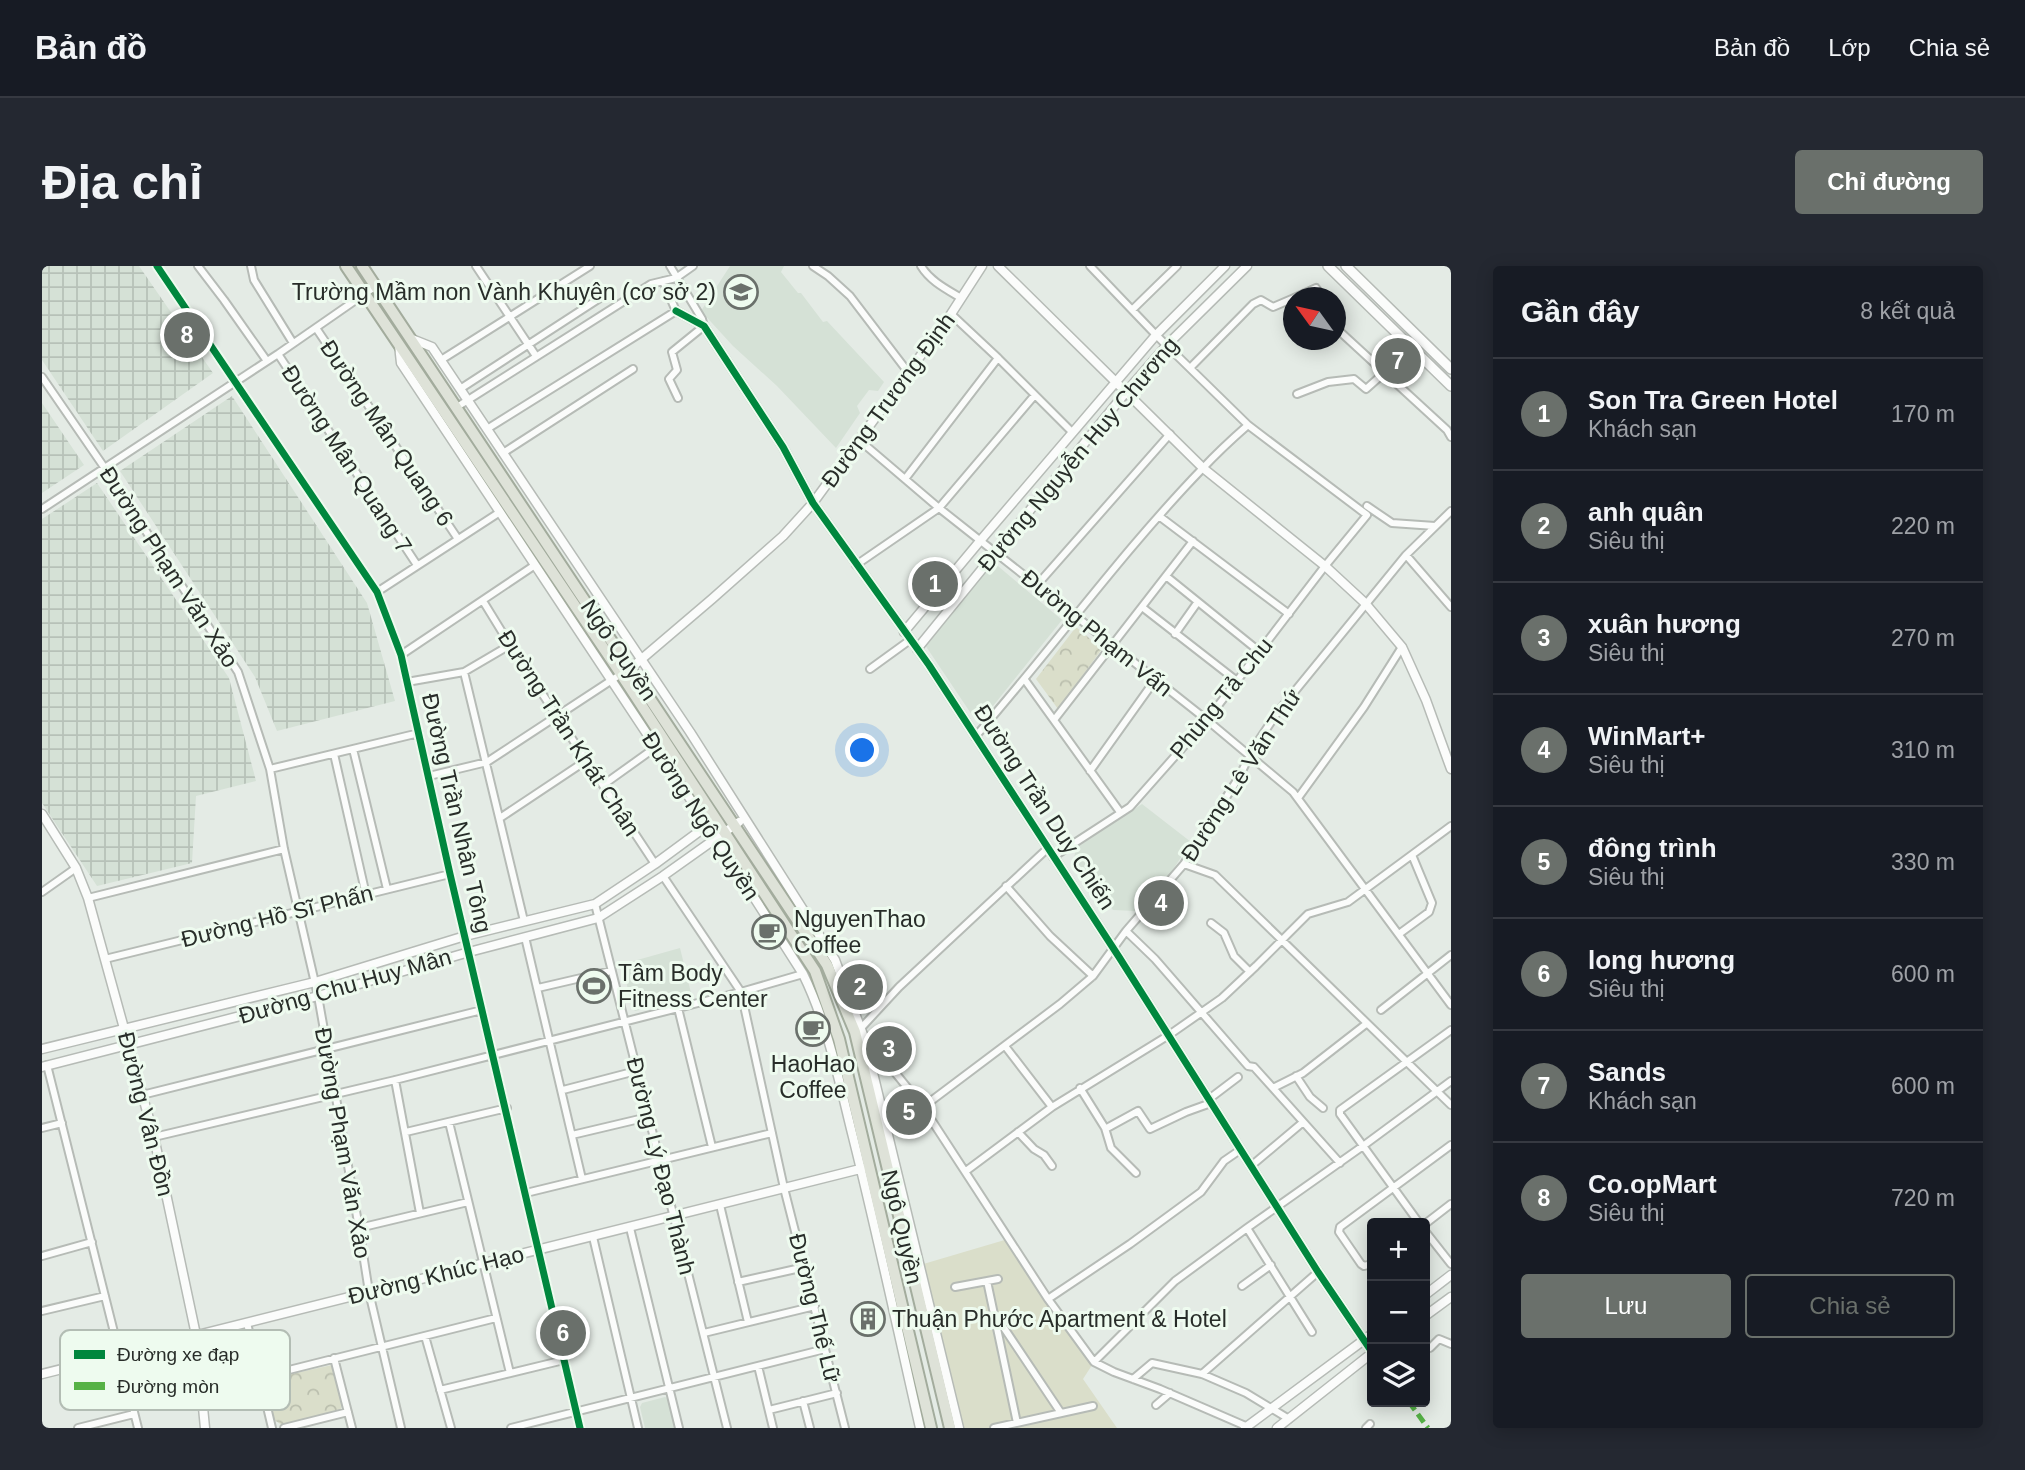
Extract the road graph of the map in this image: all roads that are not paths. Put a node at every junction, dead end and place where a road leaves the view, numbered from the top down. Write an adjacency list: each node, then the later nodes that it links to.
1 (157, 266): 55 (street, Đường Trần Nhân Tông)
2 (198, 266): 45 (street)
3 (251, 266): 38 (street)
4 (346, 266): 23 (highway, Đường Ngô Quyền)
5 (362, 266): 22 (highway)
6 (475, 266): 30 (street)
7 (590, 266): 30 (street)
8 (670, 266): 20 (street)
9 (693, 266): 20 (street)
10 (813, 266): 51 (street)
11 (921, 266): 25 (street)
12 (982, 266): 25 (street, Đường Trương Định)
13 (998, 266): 56 (street)
14 (1090, 266): 27 (street)
15 (1177, 266): 27 (street)
16 (1225, 266): 34 (street, Đường Nguyễn Huy Chương)
17 (1247, 266): 40 (street, Đường Nguyễn Huy Chương)
18 (1328, 266): 57 (main road)
19 (1346, 266): 50 (main road)
20 (676, 278): 21 (street); 32 (street)
21 (663, 281): 28 (street); 37 (street)
22 (376, 285): 23 (street); 36 (highway, Ngô Quyền)
23 (364, 293): 33 (street); 39 (highway, Đường Ngô Quyền)
24 (603, 296): 31 (street)
25 (961, 298): 29 (street, Đường Trương Định)
26 (1283, 303): 48 (street)
27 (1132, 310): 34 (street)
28 (676, 311): 32 (street, Đường Trần Duy Chiến); 67 (street)
29 (951, 314): 44 (street); 51 (street, Đường Trương Định)
30 (509, 317): 41 (street); 46 (street)
31 (554, 326): 37 (street); 41 (street)
32 (704, 326): 62 (street); 77 (street, Đường Trần Duy Chiến)
33 (316, 328): 38 (street); 85 (street, Đường Mân Quang 6)
34 (1156, 335): 40 (street); 56 (street, Đường Nguyễn Huy Chương)
35 (1346, 338): 52 (street)
36 (412, 339): 46 (street, Đường Ngô Quyền); 64 (highway, Ngô Quyền)
37 (563, 340): 43 (street)
38 (293, 343): 42 (street)
39 (399, 345): 81 (street, Đường Ngô Quyền); 115 (highway, Ngô Quyền)
40 (1167, 345): 48 (street); 59 (street, Đường Nguyễn Huy Chương)
41 (529, 346): 43 (street); 47 (street)
42 (278, 354): 45 (street); 90 (street, Đường Mân Quang 7)
43 (536, 356): 54 (street)
44 (998, 358): 61 (street); 76 (street)
45 (267, 360): 55 (street)
46 (441, 360): 58 (street, Đường Ngô Quyền)
47 (495, 365): 54 (street); 58 (street)
48 (1190, 368): 66 (street)
49 (633, 369): 73 (street)
50 (1451, 369)
51 (908, 372): 72 (street, Đường Trương Định)
52 (1384, 373): 60 (street); 68 (street)
53 (42, 377): 74 (street, Đường Phạm Văn Xảo)
54 (502, 378): 63 (street)
55 (236, 381): 74 (street); 96 (street, Đường Trần Nhân Tông)
56 (1115, 381): 59 (street); 69 (street, Đường Nguyễn Huy Chương)
57 (1451, 386)
58 (460, 389): 63 (street, Đường Ngô Quyền)
59 (1126, 392): 70 (street); 88 (street, Đường Nguyễn Huy Chương)
60 (1297, 394)
61 (1034, 396): 69 (street); 79 (street)
62 (678, 398)
63 (468, 400): 64 (street); 67 (street, Đường Ngô Quyền)
64 (457, 407): 115 (highway, Ngô Quyền)
65 (1451, 422): 68 (street)
66 (1248, 425): 75 (street); 93 (street, Phùng Tả Chu)
67 (487, 429): 73 (street, Đường Ngô Quyền)
68 (1445, 429): 71 (street)
69 (1072, 432): 86 (street, Đường Nguyễn Huy Chương)
70 (1170, 434): 75 (street); 95 (street)
71 (1451, 437)
72 (858, 439): 76 (street, Đường Phạm Vấn); 77 (street, Đường Trương Định)
73 (503, 453): 112 (street, Đường Ngô Quyền)
74 (104, 467): 80 (street); 131 (street, Đường Phạm Văn Xảo)
75 (1203, 468): 83 (street); 93 (street)
76 (905, 479): 79 (street, Đường Phạm Vấn)
77 (813, 503): 92 (street, Đường Trần Duy Chiến); 112 (street, Đường Trương Định)
78 (1367, 506): 84 (street)
79 (939, 508): 86 (street, Đường Phạm Vấn); 92 (street)
80 (42, 509)
81 (500, 512): 85 (street); 91 (street, Đường Ngô Quyền)
82 (1449, 514): 84 (street, Đường Lê Văn Thứ)
83 (1159, 516): 87 (street); 103 (street)
84 (1435, 526): 89 (street, Đường Lê Văn Thứ)
85 (458, 539): 90 (street)
86 (979, 541): 88 (street, Đường Phạm Vấn); 105 (street, Đường Nguyễn Huy Chương)
87 (1193, 541): 94 (street); 102 (street)
88 (994, 552): 95 (street, Đường Phạm Vấn); 109 (street, Đường Nguyễn Huy Chương)
89 (1406, 555): 99 (street, Đường Lê Văn Thứ); 101 (street)
90 (417, 565): 96 (street)
91 (535, 565): 97 (street); 115 (street, Đường Ngô Quyền)
92 (856, 565): 105 (street, Đường Trần Duy Chiến)
93 (1325, 566): 99 (street); 102 (street, Phùng Tả Chu)
94 (1166, 576): 98 (street); 100 (street)
95 (1037, 585): 103 (street, Đường Phạm Vấn)
96 (377, 592): 111 (street, Đường Trần Nhân Tông)
97 (483, 601): 106 (street, Đường Trần Khát Chân); 111 (street)
98 (1197, 603): 104 (street); 110 (street)
99 (1365, 603): 108 (street); 128 (street, Đường Lê Văn Thứ)
100 (1142, 607): 104 (street); 107 (street)
101 (1451, 607)
102 (1289, 614): 110 (street, Phùng Tả Chu)
103 (1074, 617): 107 (street, Đường Phạm Vấn); 116 (street)
104 (1175, 634): 118 (street)
105 (907, 636): 109 (street, Đường Trần Duy Chiến); 113 (street)
106 (510, 645): 114 (street); 120 (street, Đường Trần Khát Chân)
107 (1111, 646): 117 (street, Đường Phạm Vấn); 121 (street)
108 (1402, 647): 132 (street); 136 (street)
109 (917, 649): 124 (street, Đường Trần Duy Chiến)
110 (1260, 652): 118 (street, Phùng Tả Chu)
111 (401, 655): 119 (street, Đường Trần Nhân Tông)
112 (641, 660): 115 (street, Đường Trương Định); 137 (street, Đường Ngô Quyền)
113 (870, 669)
114 (464, 671): 119 (street); 130 (street)
115 (621, 674): 120 (street); 125 (street, Đường Ngô Quyền); 138 (highway, Ngô Quyền); 143 (highway, Ngô Quyền)
116 (1025, 680): 121 (street); 124 (street)
117 (1155, 680): 122 (street, Đường Phạm Vấn); 133 (street)
118 (1237, 681): 122 (street, Phùng Tả Chu)
119 (407, 682): 123 (street, Đường Trần Nhân Tông)
120 (558, 717): 129 (street, Đường Trần Khát Chân); 130 (street)
121 (1054, 720): 133 (street)
122 (1207, 720): 128 (street, Đường Phạm Vấn); 139 (street, Phùng Tả Chu)
123 (419, 733): 126 (street); 134 (street, Đường Trần Nhân Tông)
124 (975, 737): 146 (street, Đường Trần Duy Chiến)
125 (656, 747): 135 (street); 143 (street, Đường Ngô Quyền)
126 (353, 749): 127 (street); 157 (street)
127 (334, 754): 131 (street); 159 (street)
128 (1250, 758): 136 (street, Đường Phạm Vấn); 151 (street, Đường Lê Văn Thứ)
129 (587, 760): 135 (street, Đường Trần Khát Chân); 141 (street)
130 (487, 762): 134 (street); 141 (street)
131 (270, 769): 147 (street, Đường Phạm Văn Xảo)
132 (1451, 769)
133 (1090, 771): 139 (street)
134 (429, 776): 153 (street, Đường Trần Nhân Tông)
135 (603, 785): 150 (street, Đường Trần Khát Chân)
136 (1298, 798): 156 (street)
137 (736, 804): 138 (street, Đường Chu Huy Mân); 142 (street, Đường Ngô Quyền)
138 (726, 811): 142 (highway, Ngô Quyền); 143 (street, Đường Chu Huy Mân)
139 (1120, 812): 149 (street, Phùng Tả Chu)
140 (42, 814): 152 (street, Đường Vân Đồn)
141 (500, 818): 164 (street)
142 (740, 821): 145 (street, Đường Chu Huy Mân); 192 (highway, Ngô Quyền)
143 (712, 823): 145 (highway, Ngô Quyền); 150 (street, Đường Chu Huy Mân)
144 (1451, 826): 148 (street)
145 (720, 835): 154 (street, Đường Chu Huy Mân); 177 (street, Đường Ngô Quyền); 241 (highway, Ngô Quyền)
146 (1048, 848): 149 (street, Đường Trần Duy Chiến); 155 (street)
147 (284, 849): 160 (street); 162 (street, Đường Phạm Văn Xảo)
148 (1412, 855): 156 (street); 167 (street)
149 (1053, 857): 171 (street, Đường Trần Duy Chiến)
150 (655, 864): 161 (street, Đường Chu Huy Mân)
151 (1184, 864): 166 (street, Đường Lê Văn Thứ); 170 (street)
152 (76, 867): 158 (street); 160 (street, Đường Vân Đồn)
153 (450, 874): 157 (street, Đường Hồ Sĩ Phấn); 168 (street, Đường Trần Nhân Tông)
154 (663, 876): 163 (street, Đường Chu Huy Mân); 182 (street)
155 (1006, 886): 179 (street); 192 (street)
156 (1366, 889): 167 (street); 170 (street)
157 (387, 890): 159 (street, Đường Hồ Sĩ Phấn)
158 (42, 892)
159 (366, 895): 162 (street, Đường Hồ Sĩ Phấn)
160 (88, 898): 174 (street, Đường Vân Đồn)
161 (595, 904): 163 (street, Đường Lý Đạo Thành); 164 (street, Đường Chu Huy Mân)
162 (297, 911): 174 (street, Đường Hồ Sĩ Phấn); 180 (street, Đường Phạm Văn Xảo)
163 (598, 918): 169 (street, Đường Chu Huy Mân); 175 (street, Đường Lý Đạo Thành)
164 (524, 921): 168 (street, Đường Chu Huy Mân)
165 (1210, 923): 176 (street)
166 (1126, 931): 171 (street, Đường Lê Văn Thứ); 188 (street)
167 (1399, 934): 178 (street)
168 (465, 936): 172 (street, Đường Trần Nhân Tông); 180 (street, Đường Chu Huy Mân)
169 (525, 937): 172 (street, Đường Chu Huy Mân); 181 (street)
170 (1283, 939): 176 (street); 190 (street)
171 (1113, 947): 179 (street, Đường Lê Văn Thứ); 194 (street, Đường Trần Duy Chiến)
172 (469, 952): 183 (street, Đường Chu Huy Mân); 186 (street, Đường Trần Nhân Tông)
173 (1451, 956): 178 (street)
174 (105, 959): 191 (street, Đường Vân Đồn)
175 (611, 971): 181 (street); 189 (street, Đường Lý Đạo Thành)
176 (1250, 972): 188 (street)
177 (803, 974): 182 (street); 241 (street, Đường Ngô Quyền)
178 (1428, 974): 184 (street); 187 (street)
179 (1093, 976): 198 (street, Đường Lê Văn Thứ)
180 (315, 982): 183 (street, Đường Phạm Văn Xảo); 191 (street, Đường Chu Huy Mân)
181 (538, 988): 195 (street)
182 (741, 992): 185 (street); 230 (street)
183 (318, 996): 197 (street, Đường Chu Huy Mân); 200 (street, Đường Phạm Văn Xảo)
184 (1451, 1005)
185 (678, 1008): 189 (street); 235 (street)
186 (482, 1010): 200 (street); 201 (street, Đường Trần Nhân Tông)
187 (1381, 1010)
188 (1202, 1012): 194 (street); 210 (street)
189 (624, 1021): 195 (street); 204 (street, Đường Lý Đạo Thành)
190 (1366, 1024): 202 (street); 205 (street)
191 (124, 1029): 197 (street, Đường Vân Đồn); 199 (street, Đường Chu Huy Mân)
192 (859, 1029): 196 (street); 352 (highway, Ngô Quyền)
193 (1451, 1030): 202 (street)
194 (1169, 1035): 209 (street); 215 (street, Đường Trần Duy Chiến)
195 (550, 1040): 201 (street); 211 (street)
196 (866, 1040): 217 (street); 225 (street)
197 (128, 1044): 203 (street, Đường Chu Huy Mân); 214 (street, Đường Vân Đồn)
198 (1005, 1046): 217 (street, Đường Lê Văn Thứ); 218 (street)
199 (42, 1049)
200 (327, 1049): 213 (street, Đường Phạm Văn Xảo); 214 (street)
201 (493, 1054): 207 (street); 219 (street, Đường Trần Nhân Tông)
202 (1406, 1062): 212 (street); 234 (street)
203 (45, 1066): 224 (street)
204 (636, 1072): 211 (street); 221 (street, Đường Lý Đạo Thành)
205 (1296, 1076): 210 (street); 220 (street)
206 (1238, 1077): 215 (street)
207 (395, 1080): 213 (street); 228 (street)
208 (1451, 1081): 212 (street)
209 (1080, 1088): 218 (street); 227 (street)
210 (1273, 1088): 223 (street)
211 (563, 1090): 231 (street)
212 (1437, 1091): 216 (street); 234 (street)
213 (335, 1094): 232 (street); 257 (street, Đường Phạm Văn Xảo)
214 (142, 1095): 232 (street, Đường Vân Đồn)
215 (1210, 1101): 227 (street); 236 (street, Đường Trần Duy Chiến)
216 (1451, 1104)
217 (923, 1107): 225 (street, Đường Lê Văn Thứ); 242 (street)
218 (1052, 1107): 229 (street)
219 (507, 1108): 222 (street); 247 (street, Đường Trần Nhân Tông)
220 (1323, 1108)
221 (648, 1117): 231 (street); 237 (street, Đường Lý Đạo Thành)
222 (449, 1122): 228 (street); 248 (street)
223 (1302, 1123): 238 (street); 240 (street)
224 (62, 1124): 226 (street); 261 (street)
225 (886, 1126): 353 (street)
226 (42, 1128)
227 (1105, 1128): 243 (street)
228 (405, 1132): 252 (street)
229 (1018, 1132): 239 (street); 242 (street)
230 (772, 1133): 235 (street); 246 (street)
231 (572, 1135): 244 (street)
232 (154, 1138): 290 (street, Đường Vân Đồn)
233 (1451, 1145): 245 (street)
234 (1363, 1146): 238 (street); 245 (street)
235 (712, 1147): 237 (street)
236 (1240, 1150): 240 (street, Đường Trần Duy Chiến); 281 (street)
237 (659, 1160): 244 (street); 253 (street, Đường Lý Đạo Thành)
238 (1340, 1163): 251 (street)
239 (1052, 1166)
240 (1251, 1166): 251 (street, Đường Trần Duy Chiến)
241 (865, 1168): 246 (street, Đường Khúc Hạo); 350 (street, Đường Ngô Quyền); 351 (highway, Ngô Quyền)
242 (966, 1171): 281 (street)
243 (1136, 1173)
244 (582, 1179): 247 (street)
245 (1393, 1187): 254 (street); 267 (street)
246 (784, 1188): 250 (street, Đường Khúc Hạo); 268 (street, Đường Thế Lữ)
247 (526, 1193): 262 (street, Đường Trần Nhân Tông)
248 (468, 1202): 252 (street); 264 (street)
249 (1451, 1204): 255 (street)
250 (719, 1205): 253 (street, Đường Khúc Hạo); 273 (street)
251 (1277, 1207): 258 (street); 269 (street, Đường Trần Duy Chiến)
252 (419, 1213): 257 (street)
253 (673, 1216): 256 (street, Đường Khúc Hạo); 294 (street, Đường Lý Đạo Thành)
254 (1415, 1218)
255 (1430, 1220)
256 (630, 1227): 259 (street, Đường Khúc Hạo); 315 (street)
257 (359, 1228): 277 (street, Đường Phạm Văn Xảo)
258 (1247, 1228): 266 (street); 306 (street)
259 (593, 1237): 262 (street, Đường Khúc Hạo); 319 (street)
260 (1430, 1237): 265 (street)
261 (92, 1242): 263 (street); 279 (street)
262 (539, 1249): 264 (street, Đường Khúc Hạo); 305 (street, Đường Trần Nhân Tông)
263 (42, 1256)
264 (482, 1262): 277 (street, Đường Khúc Hạo); 286 (street)
265 (1451, 1264)
266 (1270, 1265): 274 (street); 278 (street)
267 (1367, 1265)
268 (805, 1267): 273 (street); 282 (street, Đường Thế Lữ)
269 (1318, 1272): 278 (street); 297 (street, Đường Trần Duy Chiến)
270 (1451, 1275): 276 (street)
271 (998, 1279): 272 (street)
272 (986, 1281): 275 (street); 284 (street)
273 (738, 1282): 287 (street)
274 (1242, 1286)
275 (955, 1287)
276 (1430, 1291)
277 (369, 1292): 288 (street, Đường Khúc Hạo); 300 (street, Đường Phạm Văn Xảo)
278 (1290, 1295): 293 (street); 312 (street)
279 (105, 1296): 283 (street); 289 (street)
280 (1451, 1297): 285 (street)
281 (1048, 1299): 306 (street)
282 (815, 1306): 287 (street); 302 (street, Đường Thế Lữ)
283 (42, 1311)
284 (993, 1312): 330 (street); 333 (street)
285 (1430, 1312)
286 (496, 1318): 295 (street); 310 (street)
287 (748, 1322): 294 (street)
288 (247, 1323): 291 (street, Đường Khúc Hạo); 292 (street)
289 (113, 1330)
290 (195, 1330)
291 (217, 1330)
292 (249, 1330)
293 (1312, 1332)
294 (704, 1333): 313 (street, Đường Lý Đạo Thành)
295 (425, 1336): 300 (street); 316 (street)
296 (1367, 1338): 297 (street)
297 (1364, 1341): 299 (street, Đường Trần Duy Chiến); 323 (street)
298 (1451, 1344): 301 (street)
299 (1367, 1346)
300 (382, 1348): 304 (street); 340 (street, Đường Phạm Văn Xảo)
301 (1430, 1348)
302 (825, 1349): 307 (street); 318 (street, Đường Thế Lữ)
303 (1367, 1357): 332 (street)
304 (334, 1358): 309 (street); 328 (street)
305 (564, 1360): 310 (street); 329 (street, Đường Trần Nhân Tông)
306 (1094, 1362): 314 (street)
307 (758, 1366): 313 (street); 327 (street)
308 (60, 1369): 311 (street, Đường Khúc Hạo)
309 (290, 1369)
310 (510, 1373): 316 (street)
311 (42, 1374)
312 (1202, 1374): 314 (street); 323 (street)
313 (714, 1377): 315 (street); 346 (street, Đường Lý Đạo Thành)
314 (1133, 1379): 317 (street)
315 (669, 1388): 319 (street); 345 (street)
316 (440, 1390): 341 (street)
317 (1170, 1393): 321 (street); 355 (street)
318 (837, 1394): 320 (street); 349 (street, Đường Thế Lữ)
319 (631, 1398): 329 (street); 344 (street)
320 (803, 1401): 327 (street); 348 (street)
321 (1156, 1405)
322 (1093, 1406): 330 (street)
323 (1273, 1409): 332 (street); 355 (street)
324 (133, 1410): 331 (street)
325 (203, 1410): 336 (street, Đường Vân Đồn)
326 (268, 1410): 337 (street)
327 (769, 1410): 347 (street)
328 (348, 1412): 338 (street); 339 (street)
329 (576, 1412): 342 (street); 343 (street, Đường Trần Nhân Tông)
330 (1061, 1413): 333 (street)
331 (134, 1414): 334 (street); 335 (street)
332 (1289, 1419): 356 (street)
333 (1017, 1423): 354 (street)
334 (78, 1428)
335 (138, 1428)
336 (205, 1428)
337 (272, 1428)
338 (284, 1428)
339 (352, 1428)
340 (401, 1428)
341 (451, 1428)
342 (511, 1428)
343 (580, 1428)
344 (638, 1428)
345 (679, 1428)
346 (727, 1428)
347 (773, 1428)
348 (810, 1428)
349 (845, 1428)
350 (920, 1428)
351 (931, 1428)
352 (950, 1428)
353 (959, 1428)
354 (994, 1428)
355 (1248, 1428)
356 (1277, 1428)

